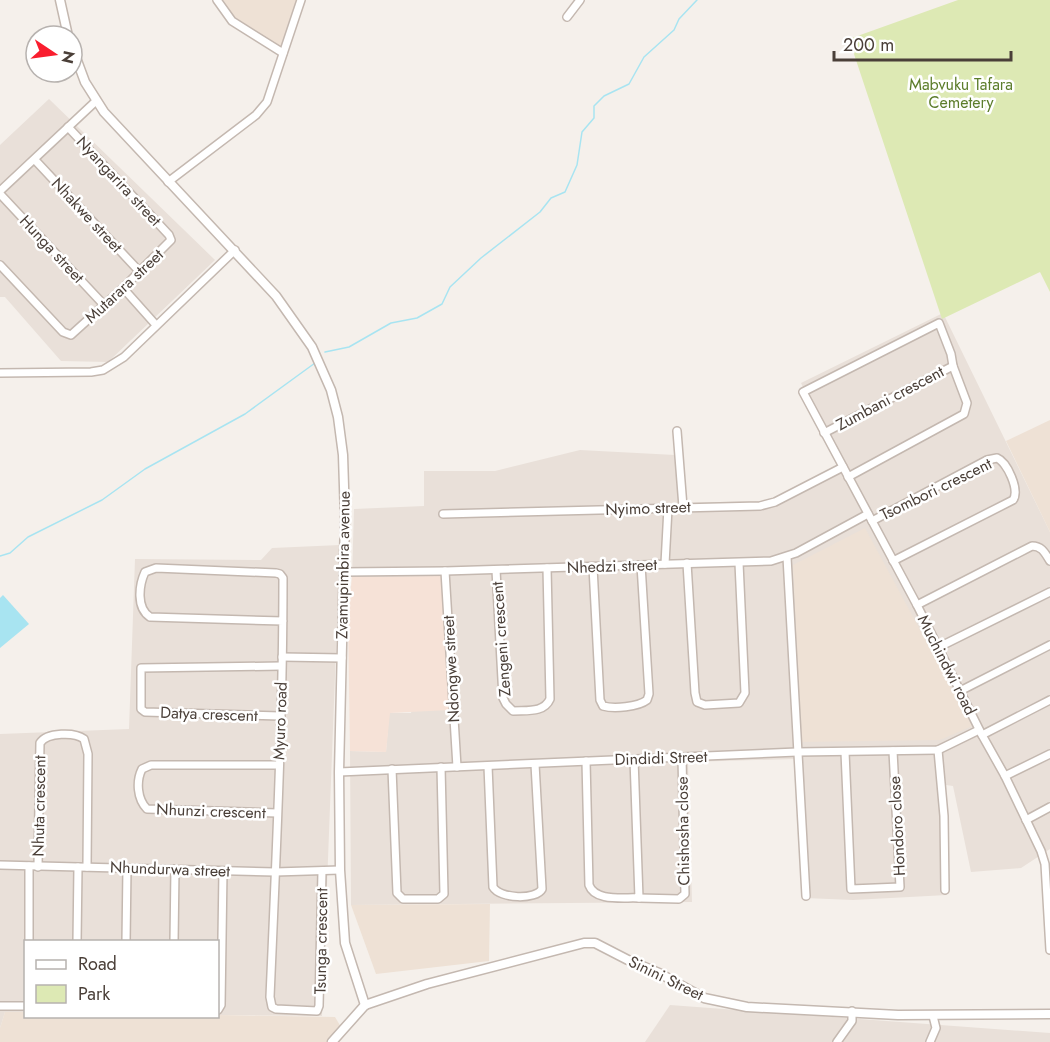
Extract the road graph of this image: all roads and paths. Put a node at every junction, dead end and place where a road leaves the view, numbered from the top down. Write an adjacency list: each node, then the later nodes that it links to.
1 (60, 0): 6 (street)
2 (217, 0): 7 (street)
3 (302, 0): 7 (street)
4 (579, 0): 5 (street)
5 (567, 18)
6 (65, 24)
7 (283, 53): 12 (street)
8 (84, 79): 9 (street, Zvamupimbira avenue)
9 (96, 101): 10 (street); 12 (street, Zvamupimbira avenue)
10 (68, 127): 11 (street); 14 (street, Nyangarira street)
11 (34, 160): 13 (street); 17 (street, Nhakwe street)
12 (168, 182): 15 (street, Zvamupimbira avenue)
13 (0, 193): 19 (street, Hunga street)
14 (170, 235): 17 (street, Mutarara street)
15 (235, 250): 20 (street); 42 (street, Zvamupimbira avenue)
16 (0, 265): 19 (street, Mutarara street)
17 (139, 271): 18 (street, Mutarara street)
18 (123, 288): 19 (street, Mutarara street); 20 (street)
19 (104, 305)
20 (156, 325): 22 (street)
21 (953, 366): 24 (street, Zumbani crescent); 24 (street, Muchindwi road); 26 (street, Zumbani crescent)
22 (0, 373)
23 (677, 431): 27 (street)
24 (824, 433): 25 (street, Muchindwi road)
25 (843, 467): 26 (street, Muchindwi road); 27 (street, Nyimo street)
26 (848, 477): 30 (street, Muchindwi road)
27 (683, 507): 28 (street, Nyimo street)
28 (668, 508): 29 (street, Nyimo street); 36 (street)
29 (443, 514)
30 (870, 518): 31 (street, Nhedzi street); 32 (street, Muchindwi road); 32 (street, Tsombori crescent)
31 (787, 557): 35 (street, Nhedzi street); 57 (street)
32 (893, 561): 44 (street, Muchindwi road)
33 (1050, 561): 44 (street)
34 (687, 563): 35 (street, Nhedzi street); 35 (street); 36 (street, Nhedzi street)
35 (739, 563)
36 (665, 564): 37 (street, Nhedzi street)
37 (641, 565): 38 (street, Nhedzi street); 38 (street)
38 (593, 567): 39 (street, Nhedzi street)
39 (547, 568): 40 (street, Nhedzi street); 40 (street, Zengeni crescent)
40 (496, 570): 41 (street, Nhedzi street)
41 (445, 571): 42 (street, Nhedzi street); 65 (street, Ndongwe street)
42 (345, 572): 49 (street, Zvamupimbira avenue)
43 (1050, 592): 47 (street)
44 (917, 606): 47 (street, Muchindwi road)
45 (283, 621): 45 (street, Myuro road); 48 (street, Myuro road)
46 (1050, 645): 51 (street)
47 (937, 648): 51 (street, Muchindwi road)
48 (282, 657): 49 (street); 50 (street, Myuro road)
49 (342, 658): 69 (street, Zvamupimbira avenue)
50 (281, 666): 53 (street, Myuro road); 53 (street, Datya crescent)
51 (960, 691): 54 (street, Muchindwi road)
52 (1050, 700): 54 (street, Dindidi Street)
53 (280, 716): 64 (street, Myuro road)
54 (980, 732): 55 (street, Dindidi Street); 70 (street, Muchindwi road)
55 (938, 750): 56 (street, Dindidi Street); 86 (street)
56 (893, 751): 58 (street, Dindidi Street); 58 (street, Hondoro close)
57 (797, 752): 58 (street, Dindidi Street); 60 (street, Dindidi Street); 87 (street)
58 (845, 752)
59 (1050, 754): 70 (street)
60 (682, 757): 61 (street, Dindidi Street); 88 (street, Chishosha close)
61 (634, 759): 62 (street, Dindidi Street); 88 (street)
62 (586, 761): 63 (street, Dindidi Street); 88 (street)
63 (535, 764): 66 (street, Dindidi Street); 66 (street)
64 (279, 765): 72 (street, Myuro road); 72 (street, Nhunzi crescent)
65 (457, 766): 66 (street, Dindidi Street); 67 (street, Dindidi Street)
66 (488, 766)
67 (441, 767): 68 (street, Dindidi Street); 68 (street)
68 (392, 769): 69 (street, Dindidi Street)
69 (339, 772): 82 (street, Zvamupimbira avenue)
70 (1005, 776): 73 (street, Muchindwi road)
71 (1050, 807): 73 (street)
72 (277, 813): 85 (street, Myuro road)
73 (1026, 819): 74 (street, Muchindwi road)
74 (1047, 862): 89 (street, Muchindwi road)
75 (0, 865): 76 (street, Nhundurwa street)
76 (29, 866): 77 (street, Nhundurwa street); 90 (street)
77 (38, 867): 78 (street, Nhundurwa street); 79 (street, Nhuta crescent)
78 (78, 867): 79 (street, Nhundurwa street); 91 (street)
79 (87, 867): 80 (street, Nhundurwa street)
80 (127, 868): 81 (street, Nhundurwa street); 92 (street)
81 (175, 869): 83 (street, Nhundurwa street); 93 (street)
82 (340, 870): 84 (street, Nhundurwa street); 95 (street, Zvamupimbira avenue)
83 (223, 871): 85 (street, Nhundurwa street); 98 (street)
84 (322, 871): 85 (street, Nhundurwa street); 85 (street, Tsunga crescent)
85 (276, 872)
86 (945, 890)
87 (806, 896)
88 (639, 897)
89 (1049, 912): 94 (street, Muchindwi road)
90 (29, 940)
91 (77, 940)
92 (126, 940)
93 (174, 940)
94 (1050, 950)
95 (365, 1005): 99 (street, Sinini Street); 102 (street)
96 (0, 1006): 97 (street)
97 (24, 1006)
98 (219, 1008)
99 (852, 1011): 101 (street, Sinini Street); 103 (street)
100 (1050, 1014): 101 (street, Sinini Street)
101 (933, 1016): 104 (street)
102 (332, 1042)
103 (837, 1042)
104 (930, 1042)

